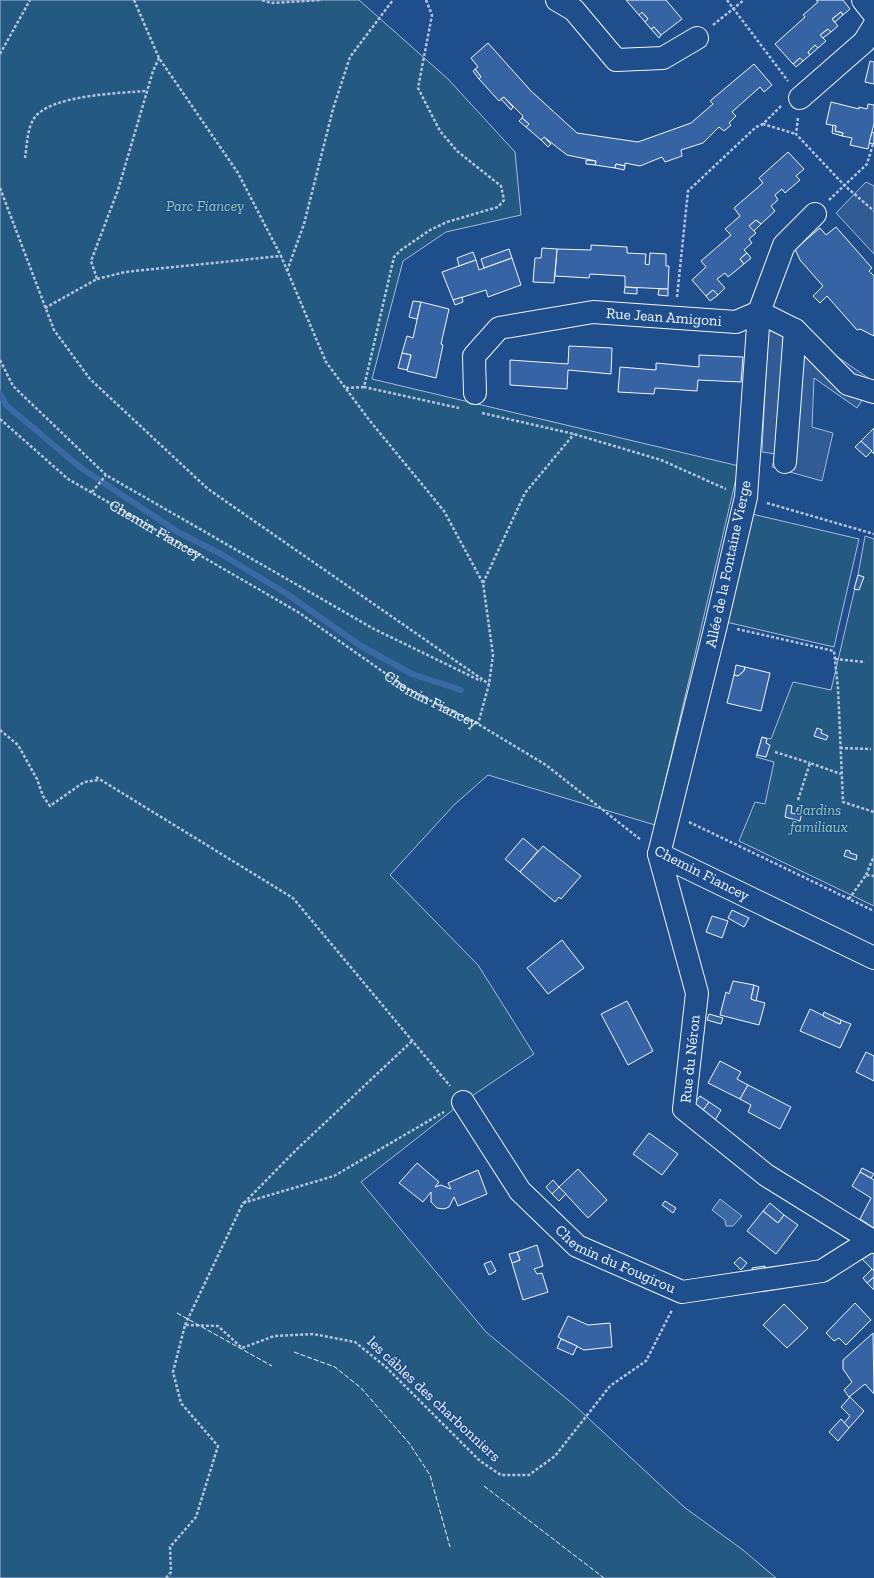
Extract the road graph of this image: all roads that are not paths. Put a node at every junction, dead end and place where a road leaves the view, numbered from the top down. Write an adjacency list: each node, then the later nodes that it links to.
1 (557, 0): 5 (street)
2 (863, 0): 3 (street)
3 (874, 14)
4 (874, 26): 6 (street)
5 (697, 38)
6 (800, 98)
7 (816, 214): 8 (street, Allée de la Fontaine Vierge)
8 (759, 312): 9 (street); 11 (street, Rue Jean Amigoni); 13 (street, Allée de la Fontaine Vierge)
9 (795, 330): 10 (street); 12 (street)
10 (874, 392)
11 (474, 405)
12 (785, 462)
13 (659, 854): 14 (street, Chemin Fiancey); 16 (street, Rue du Néron)
14 (874, 958)
15 (456, 1106): 16 (street, Chemin du Fougirou)
16 (872, 1241)

